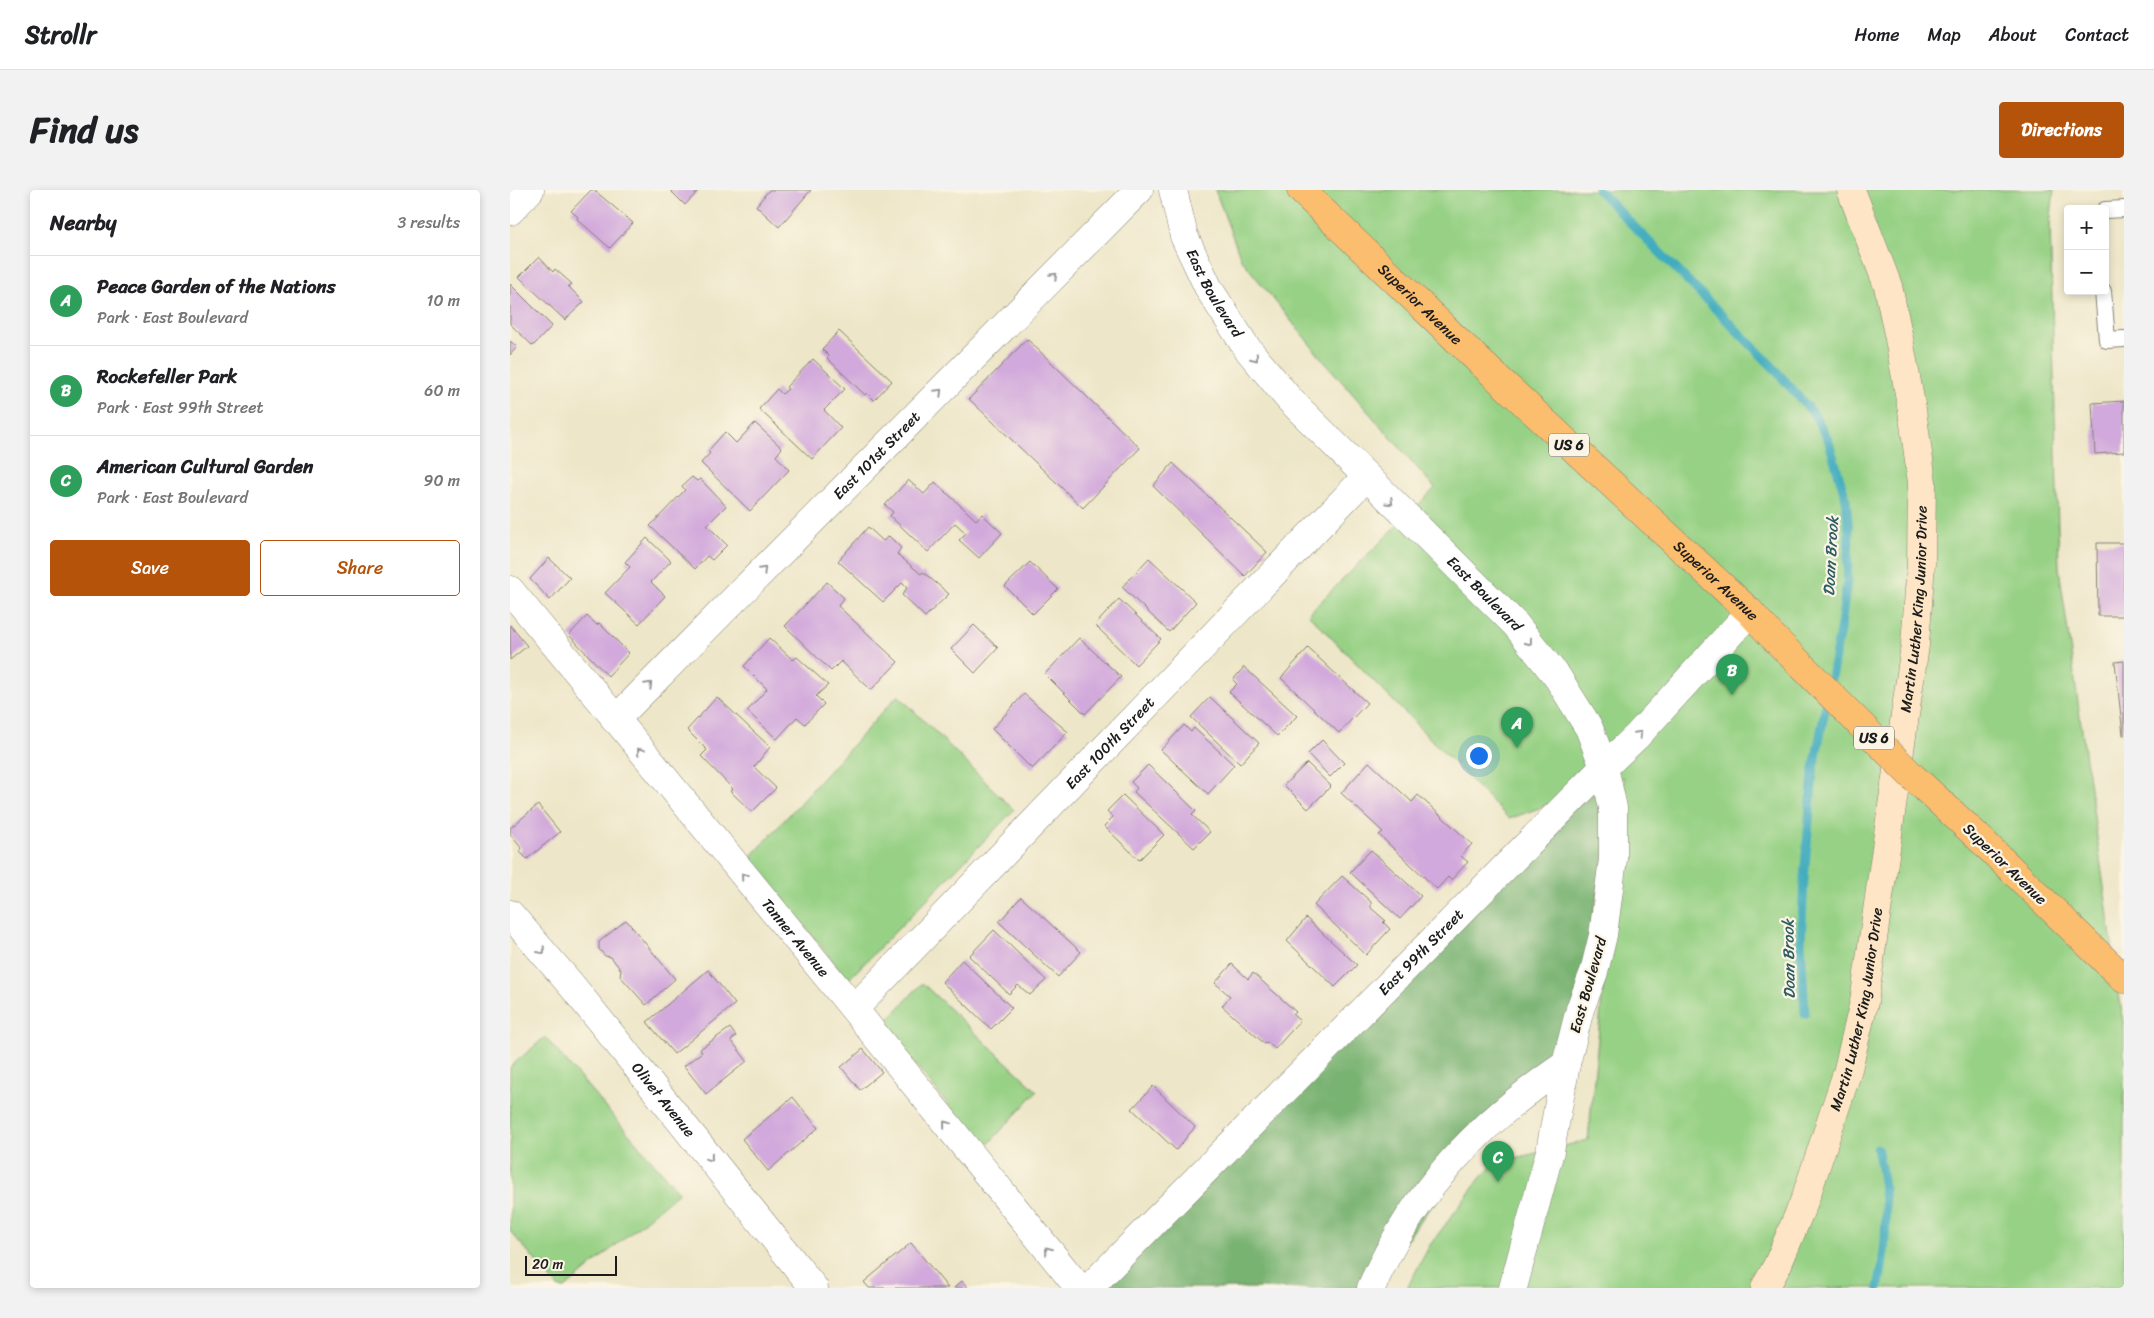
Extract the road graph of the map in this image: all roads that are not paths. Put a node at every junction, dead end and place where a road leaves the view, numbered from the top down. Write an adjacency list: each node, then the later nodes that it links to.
1 (530, 190): 8 (street)
2 (1139, 190): 14 (street, East 101st Street, one-way to 2)
3 (1173, 190): 11 (street, East Boulevard, one-way to 11)
4 (1301, 190): 13 (main road, Superior Avenue / US 6)
5 (1851, 190): 25 (main road, Martin Luther King Junior Drive)
6 (2124, 209): 7 (lane)
7 (2109, 210)
8 (510, 211)
9 (2104, 295): 10 (lane)
10 (2124, 339)
11 (1366, 477): 15 (street, East Boulevard, one-way to 15); 18 (street, East 100th Street)
12 (510, 590): 14 (street, Tanner Avenue)
13 (1750, 612): 15 (street, East 99th Street, one-way to 13); 17 (main road, Superior Avenue / US 6, bridge)
14 (615, 720): 18 (street, Tanner Avenue, one-way to 14)
15 (1604, 768): 19 (street, East Boulevard); 22 (street, East 99th Street)
16 (510, 914): 20 (street, Olivet Avenue, one-way to 20)
17 (2124, 979)
18 (854, 1009): 21 (street, Tanner Avenue, one-way to 18)
19 (1566, 1064): 23 (street); 24 (street, East Boulevard)
20 (814, 1288)
21 (1079, 1288)
22 (1089, 1288)
23 (1371, 1288)
24 (1513, 1288)
25 (1765, 1288)

